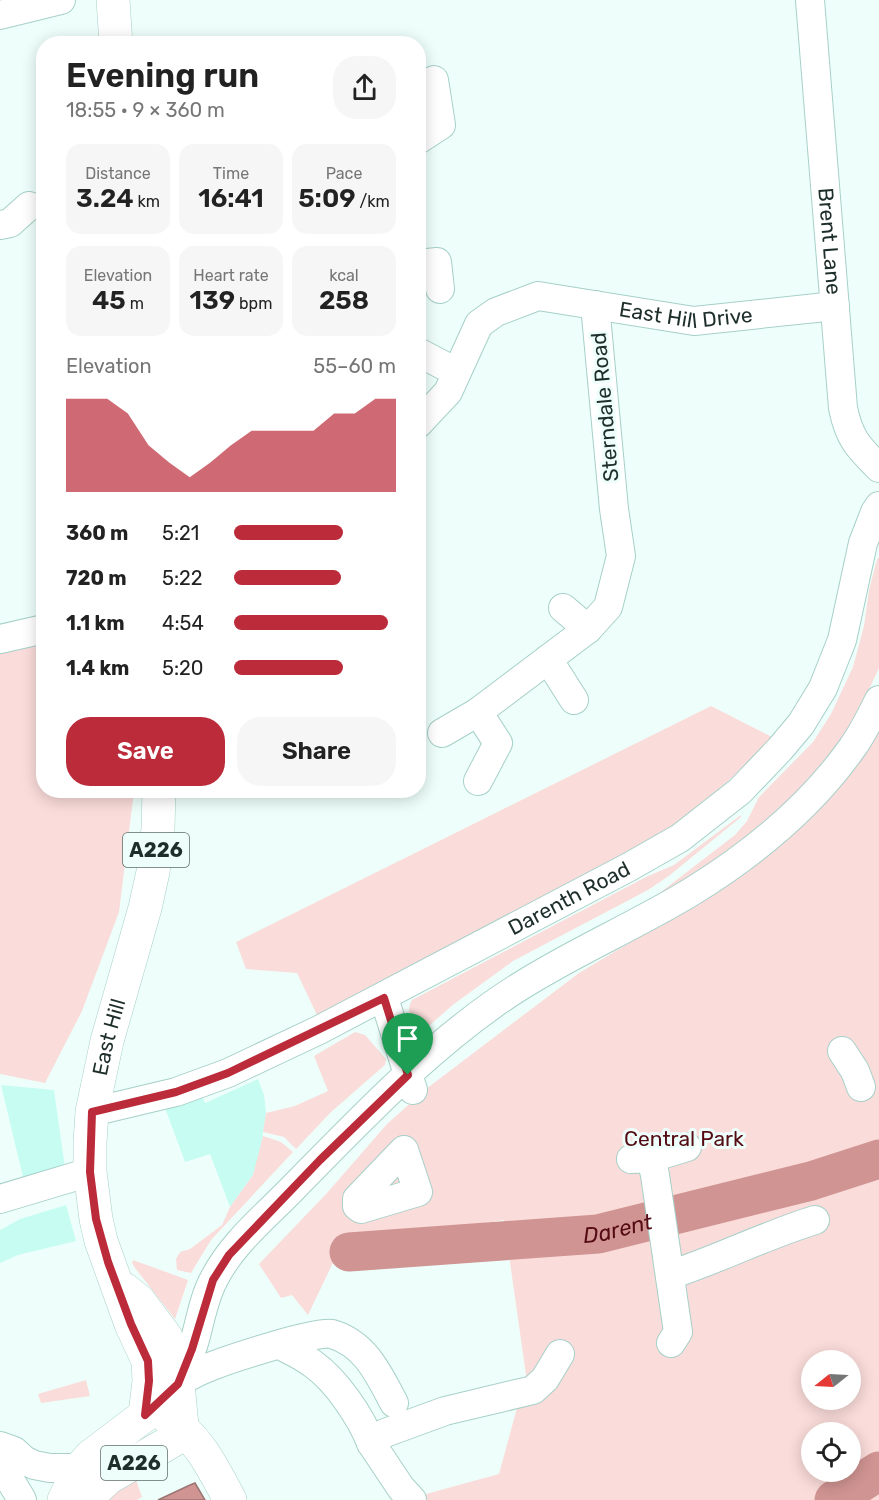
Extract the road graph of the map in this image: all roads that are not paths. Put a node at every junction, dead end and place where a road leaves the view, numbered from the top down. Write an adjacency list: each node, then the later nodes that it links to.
1 (61, 0): 4 (street)
2 (113, 0): 5 (main road)
3 (810, 0): 13 (street, Brent Lane)
4 (0, 15)
5 (115, 36)
6 (434, 80): 7 (street)
7 (426, 135)
8 (29, 206): 9 (street)
9 (0, 225)
10 (426, 263): 11 (street)
11 (440, 289)
12 (595, 305): 13 (street, East Hill Drive); 15 (street, East Hill Drive); 20 (street, Sterndale Road)
13 (836, 306): 17 (street, Brent Lane)
14 (426, 356): 15 (street)
15 (456, 372): 16 (street)
16 (426, 415)
17 (879, 468)
18 (879, 506): 30 (street, Darenth Road)
19 (563, 608): 20 (street)
20 (588, 628): 23 (street, Sterndale Road)
21 (36, 631): 22 (street)
22 (0, 639)
23 (548, 659): 24 (street); 26 (street, Sterndale Road)
24 (574, 700)
25 (879, 700): 32 (street)
26 (478, 712): 27 (street, Sterndale Road); 28 (street)
27 (442, 733)
28 (478, 781)
29 (159, 798): 34 (main road, East Hill / A226)
30 (384, 998): 32 (street); 34 (street, Darenth Road)
31 (842, 1050): 33 (street)
32 (412, 1084): 44 (street)
33 (861, 1087)
34 (92, 1112): 36 (main road, East Hill / A226)
35 (687, 1147): 39 (street)
36 (90, 1172): 37 (street); 40 (main road, East Hill / A226)
37 (0, 1199)
38 (815, 1220): 39 (street)
39 (668, 1262): 41 (street)
40 (118, 1284): 44 (main road, East Hill / A226); 46 (main road, East Hill / A226)
41 (671, 1343)
42 (302, 1347): 44 (street); 45 (street); 48 (street)
43 (560, 1354): 48 (street)
44 (178, 1384): 46 (street); 47 (main road, East Hill / A226)
45 (394, 1403)
46 (145, 1415): 47 (main road, A226); 51 (main road, A226)
47 (182, 1426): 52 (main road, A226); 54 (main road, A226)
48 (371, 1443): 55 (street)
49 (0, 1446): 51 (street)
50 (0, 1463): 53 (street)
51 (80, 1468): 52 (main road, A226)
52 (75, 1499)
53 (22, 1500)
54 (230, 1500)
55 (412, 1500)

